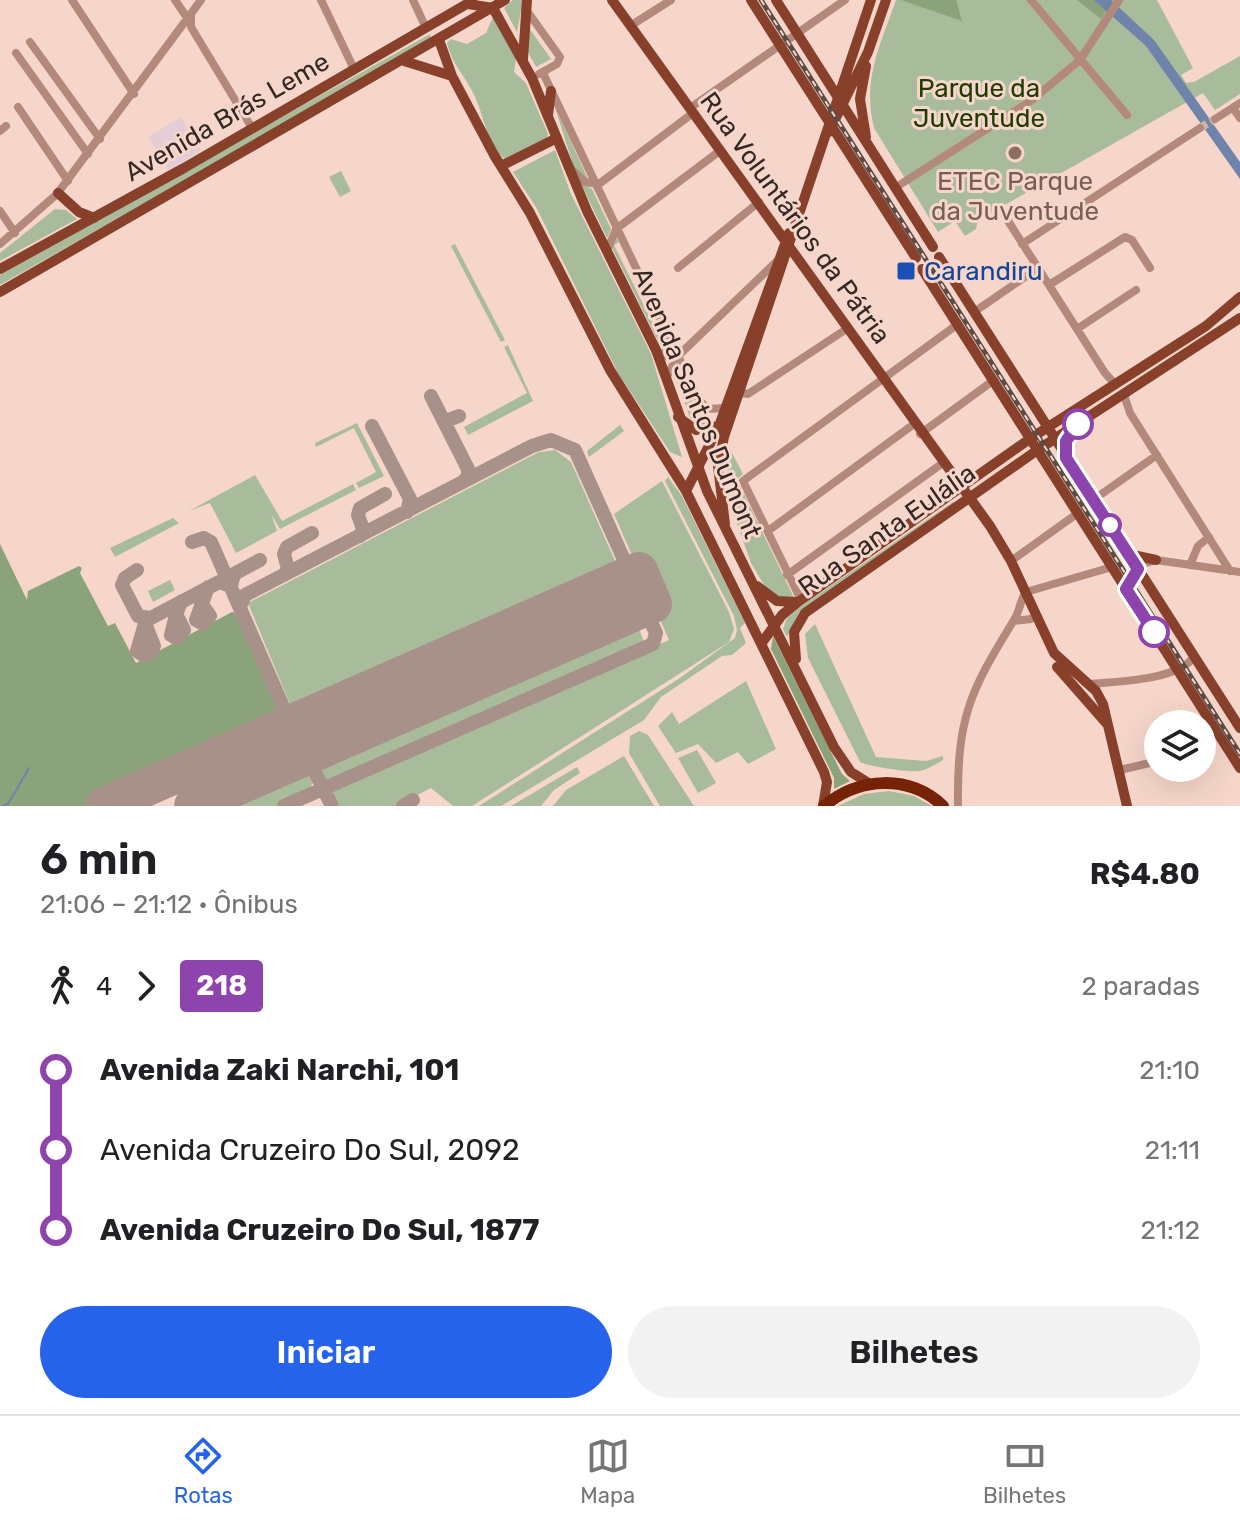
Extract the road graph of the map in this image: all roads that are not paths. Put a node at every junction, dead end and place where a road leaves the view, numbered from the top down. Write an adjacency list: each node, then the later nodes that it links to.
1 (72, 0): 37 (street)
2 (175, 0): 19 (street)
3 (201, 0): 19 (street)
4 (321, 0): 32 (street)
5 (413, 0): 21 (street)
6 (505, 0): 18 (main road, Avenida Brás Leme)
7 (612, 0): 20 (main road, Rua Voluntários da Pátria)
8 (671, 0): 20 (street)
9 (751, 0): 25 (main road)
10 (776, 0): 22 (main road)
11 (845, 0): 22 (street)
12 (871, 0): 38 (main road)
13 (886, 0): 26 (main road)
14 (1031, 0): 29 (street)
15 (1119, 0): 29 (street)
16 (466, 4): 18 (main road); 21 (main road, Avenida Brás Leme); 23 (main road)
17 (526, 4): 31 (main road); 33 (street)
18 (493, 8): 23 (main road, Avenida Brás Leme); 31 (main road, Avenida Santos Dumont)
19 (188, 22): 37 (street); 48 (street)
20 (630, 22): 42 (main road, Rua Voluntários da Pátria)
21 (426, 28): 32 (main road, Avenida Brás Leme)
22 (797, 34): 25 (street); 28 (main road); 38 (main road)
23 (439, 40): 30 (main road, Avenida Brás Leme); 34 (main road, Avenida Santos Dumont)
24 (30, 42): 53 (street)
25 (779, 46): 28 (main road); 42 (street)
26 (868, 52): 39 (main road); 54 (main road)
27 (16, 53): 56 (street)
28 (788, 59): 50 (main road)
29 (1080, 60): 45 (street); 62 (street)
30 (404, 61): 34 (main road); 51 (main road, Avenida Brás Leme)
31 (523, 61): 35 (main road, Avenida Santos Dumont)
32 (354, 69): 43 (main road, Avenida Brás Leme)
33 (543, 73): 35 (street); 36 (street, Avenida Santos Dumont)
34 (452, 76): 59 (main road, Avenida Santos Dumont)
35 (532, 78): 44 (main road, Avenida Santos Dumont)
36 (551, 91): 44 (main road); 61 (street, Avenida Santos Dumont)
37 (134, 94): 53 (street)
38 (837, 96): 39 (main road); 50 (main road)
39 (843, 106): 50 (main road); 54 (main road)
40 (1236, 106): 46 (street); 47 (street)
41 (18, 107): 60 (street)
42 (692, 110): 55 (main road, Rua Voluntários da Pátria); 61 (street)
43 (277, 114): 48 (main road, Avenida Brás Leme); 51 (main road)
44 (548, 115): 52 (main road, Avenida Santos Dumont)
45 (1127, 115)
46 (1240, 118)
47 (1215, 119)
48 (252, 128): 57 (main road); 67 (main road, Avenida Brás Leme)
49 (1200, 128): 72 (street)
50 (829, 130): 70 (main road); 74 (main road)
51 (276, 134): 57 (main road, Avenida Brás Leme)
52 (557, 138): 58 (main road, Avenida Santos Dumont); 59 (main road)
53 (100, 139): 56 (street)
54 (867, 143): 85 (main road)
55 (721, 150): 64 (main road, Rua Voluntários da Pátria); 68 (street)
56 (88, 154): 60 (street)
57 (240, 155): 83 (main road, Avenida Brás Leme)
58 (568, 165): 61 (street); 73 (main road, Avenida Santos Dumont)
59 (501, 166): 110 (main road, Avenida Santos Dumont)
60 (68, 181): 63 (street)
61 (594, 184): 68 (street, Avenida Santos Dumont)
62 (901, 184)
63 (58, 193): 67 (main road); 69 (street)
64 (759, 202): 70 (main road, Rua Voluntários da Pátria); 76 (street)
65 (0, 211): 69 (street)
66 (1003, 213): 72 (street)
67 (94, 218): 79 (main road, Avenida Brás Leme)
68 (616, 229): 73 (street); 91 (street, Avenida Santos Dumont)
69 (15, 233): 71 (street)
70 (789, 238): 75 (main road); 88 (main road, Rua Voluntários da Pátria); 96 (main road)
71 (0, 244)
72 (1022, 244): 77 (street)
73 (607, 252): 90 (main road, Avenida Santos Dumont)
74 (916, 258)
75 (776, 262): 91 (street); 98 (main road)
76 (678, 268)
77 (1038, 268): 81 (street); 85 (street)
78 (1150, 268): 81 (street)
79 (0, 269)
80 (922, 269): 87 (main road)
81 (1049, 285): 89 (street)
82 (1136, 290): 89 (street)
83 (0, 292)
84 (1240, 297): 95 (main road, Rua Santa Eulália)
85 (974, 312): 102 (main road)
86 (1240, 318): 97 (main road, Rua Santa Eulália)
87 (958, 324): 93 (street); 94 (main road)
88 (848, 328): 93 (main road, Rua Voluntários da Pátria); 96 (street)
89 (1077, 329): 95 (street)
90 (656, 350): 91 (street); 92 (main road, Avenida Santos Dumont)
91 (678, 356): 92 (street); 98 (street, Avenida Santos Dumont)
92 (666, 378): 99 (main road, Avenida Santos Dumont)
93 (883, 379): 103 (main road, Rua Voluntários da Pátria); 129 (street)
94 (994, 380): 103 (street); 104 (main road)
95 (1112, 386): 97 (main road); 97 (main road); 102 (main road, Rua Santa Eulália)
96 (741, 393): 119 (main road)
97 (1120, 398): 100 (main road, Rua Santa Eulália); 109 (street)
98 (725, 408): 101 (main road)
99 (677, 416): 101 (main road); 107 (main road, Avenida Santos Dumont)
100 (1078, 424): 105 (main road, Rua Santa Eulália); 111 (main road)
101 (719, 426): 113 (main road)
102 (1047, 427): 104 (main road, Rua Santa Eulália); 105 (main road)
103 (917, 429): 106 (main road, Rua Voluntários da Pátria); 120 (street)
104 (1031, 438): 108 (main road); 114 (main road, Rua Santa Eulália)
105 (1055, 439): 108 (main road, Rua Santa Eulália); 111 (main road)
106 (928, 445): 112 (main road, Rua Voluntários da Pátria); 114 (main road, Rua Voluntários da Pátria)
107 (689, 449): 110 (main road); 113 (main road, Avenida Santos Dumont)
108 (1039, 449): 116 (main road, Rua Santa Eulália); 118 (main road)
109 (1157, 455): 117 (street); 121 (street)
110 (667, 458): 115 (main road, Avenida Santos Dumont)
111 (1066, 458): 117 (main road)
112 (940, 465): 114 (main road, Rua Voluntários da Pátria); 129 (street)
113 (697, 469): 115 (main road); 119 (main road, Avenida Santos Dumont)
114 (960, 489): 116 (main road, Rua Voluntários da Pátria); 133 (main road, Rua Santa Eulália)
115 (686, 491): 137 (main road, Avenida Santos Dumont)
116 (968, 500): 123 (main road, Rua Voluntários da Pátria); 139 (main road, Rua Santa Eulália)
117 (1093, 500): 122 (main road)
118 (1078, 513): 123 (street); 126 (main road)
119 (725, 526): 130 (main road, Avenida Santos Dumont)
120 (772, 528)
121 (1209, 537): 125 (street); 128 (street)
122 (1128, 554): 124 (main road); 127 (main road)
123 (1006, 555): 132 (main road, Rua Voluntários da Pátria)
124 (1156, 560): 125 (street); 127 (street)
125 (1190, 565): 128 (street)
126 (1112, 567): 131 (main road); 132 (street)
127 (1138, 569): 131 (street); 138 (main road)
128 (1235, 572)
129 (787, 575): 133 (street)
130 (753, 582): 133 (main road); 136 (main road, Avenida Santos Dumont)
131 (1126, 589): 140 (main road)
132 (1024, 596): 134 (main road, Rua Voluntários da Pátria); 135 (street); 143 (main road, Rua Voluntários da Pátria)
133 (799, 601): 136 (main road, Rua Santa Eulália)
134 (1031, 619): 135 (street); 141 (main road, Rua Voluntários da Pátria)
135 (1014, 621): 153 (street)
136 (774, 624): 137 (main road, Rua Santa Eulália); 139 (main road, Avenida Santos Dumont)
137 (761, 644): 151 (main road, Avenida Santos Dumont)
138 (1194, 656): 140 (street); 146 (main road)
139 (795, 665): 150 (main road, Avenida Santos Dumont)
140 (1178, 670): 142 (street); 148 (main road)
141 (1068, 678): 143 (main road); 145 (main road, Rua Voluntários da Pátria)
142 (1106, 682): 143 (street); 144 (main road)
143 (1088, 684): 144 (main road, Rua Voluntários da Pátria)
144 (1097, 693): 145 (main road, Rua Voluntários da Pátria)
145 (1108, 724): 149 (main road, Rua Voluntários da Pátria)
146 (1240, 728)
147 (1144, 764): 149 (street)
148 (1240, 768)
149 (1120, 770): 154 (main road, Rua Voluntários da Pátria)
150 (870, 784): 151 (highway); 152 (highway)
151 (824, 806)
152 (943, 806)
153 (958, 806)
154 (1127, 806)

